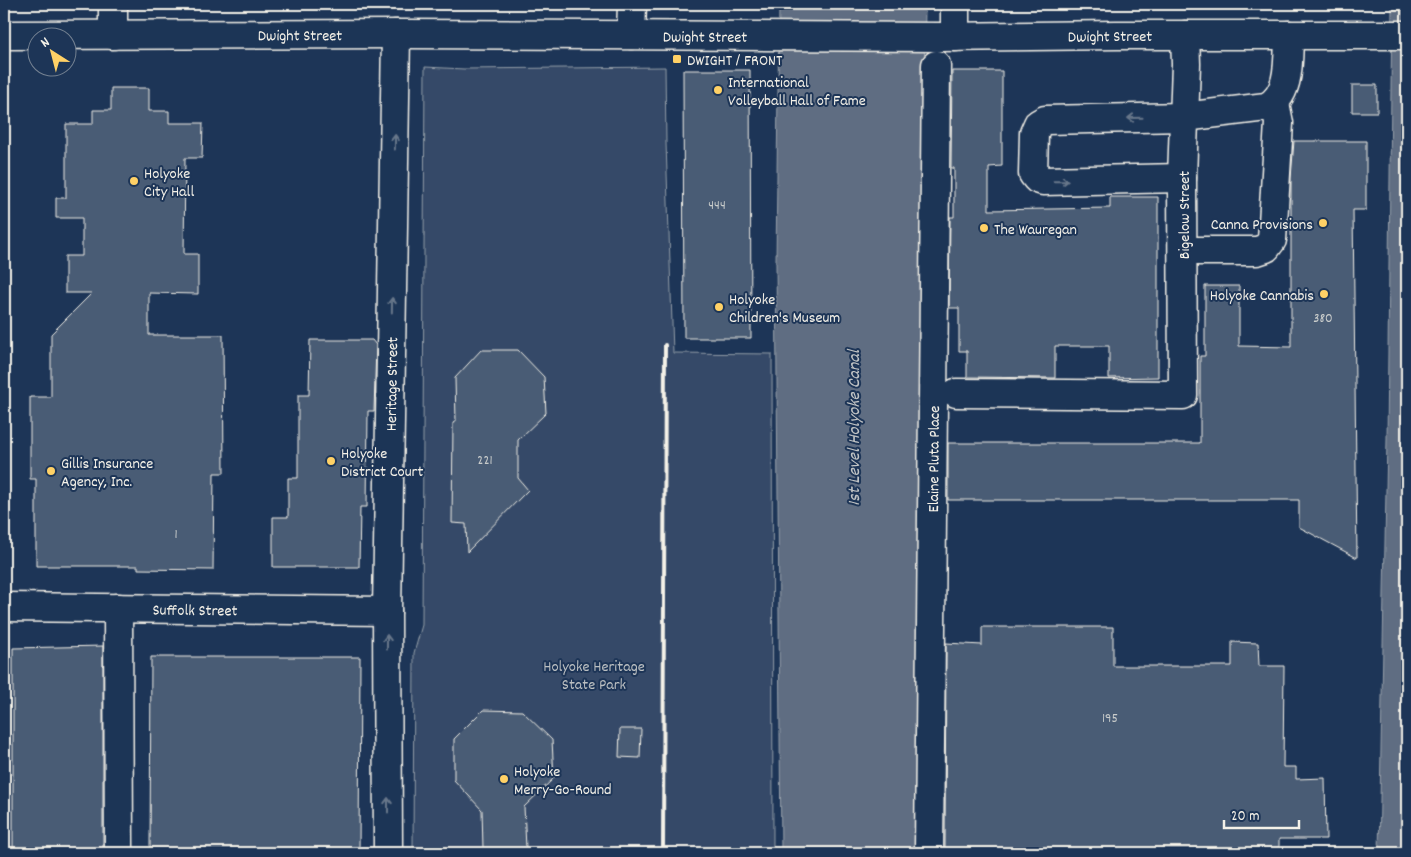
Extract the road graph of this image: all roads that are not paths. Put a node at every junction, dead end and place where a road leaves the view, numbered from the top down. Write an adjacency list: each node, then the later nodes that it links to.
1 (113, 4): 4 (street)
2 (632, 4): 7 (street)
3 (955, 4): 11 (street)
4 (113, 34): 5 (street, Dwight Street); 6 (street, Dwight Street)
5 (396, 34): 7 (street, Dwight Street); 20 (street, Heritage Street, one-way to 5)
6 (4, 35)
7 (631, 35): 11 (street, Dwight Street)
8 (1185, 35): 9 (street, Dwight Street); 11 (street, Dwight Street); 14 (street, Bigelow Street)
9 (1289, 35): 10 (street, Dwight Street); 13 (street)
10 (1407, 35)
11 (947, 37)
12 (936, 65): 23 (street, Elaine Pluta Place)
13 (1275, 103): 14 (street); 16 (street)
14 (1184, 117): 15 (street, Bigelow Street); 15 (street, one-way to 15)
15 (1182, 178): 16 (street, Bigelow Street)
16 (1183, 251): 17 (street, Bigelow Street)
17 (956, 394)
18 (4, 607): 19 (street, Suffolk Street)
19 (118, 608): 20 (street, Suffolk Street); 21 (street)
20 (387, 611): 22 (street, Heritage Street, one-way to 20)
21 (118, 853)
22 (388, 853)
23 (929, 853)

